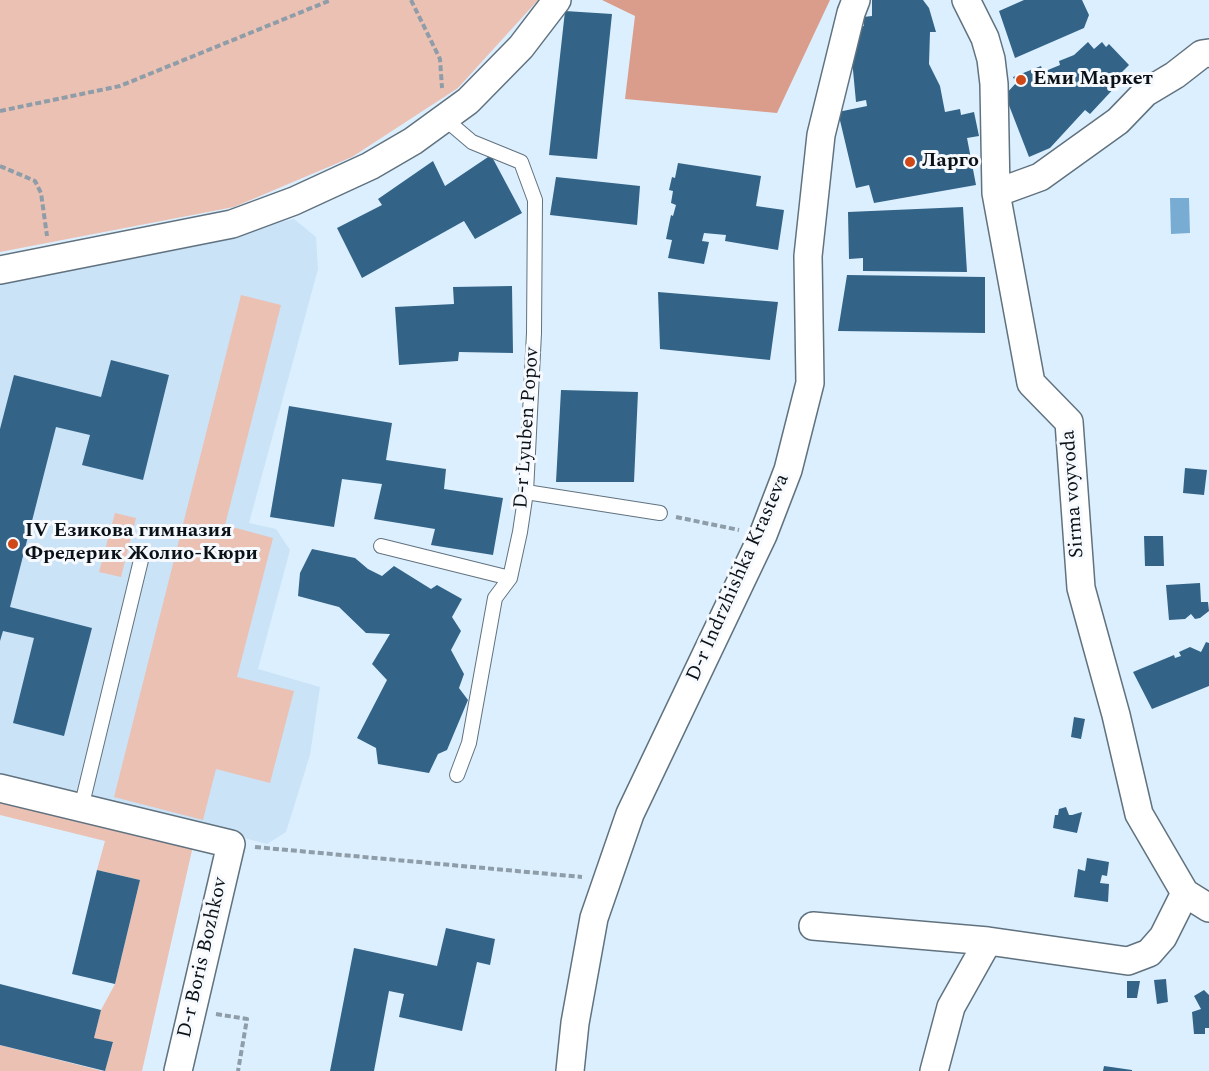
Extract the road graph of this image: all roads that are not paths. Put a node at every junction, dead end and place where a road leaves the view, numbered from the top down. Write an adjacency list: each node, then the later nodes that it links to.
1 (558, 0): 5 (street)
2 (856, 0): 21 (street, D-r Indrzhishka Krasteva)
3 (966, 0): 6 (street, Sirma voyvoda)
4 (1209, 52): 6 (street)
5 (445, 119): 7 (street); 8 (lane, D-r Lyuben Popov)
6 (996, 192): 16 (street, Sirma voyvoda)
7 (0, 270)
8 (526, 492): 9 (lane); 12 (lane, D-r Lyuben Popov)
9 (660, 513)
10 (381, 546): 12 (lane)
11 (141, 560): 15 (lane)
12 (510, 578): 13 (lane, D-r Lyuben Popov)
13 (457, 775)
14 (0, 788): 15 (street)
15 (81, 808): 20 (street, D-r Boris Bozhkov)
16 (1185, 892): 17 (street, Sirma voyvoda); 19 (street)
17 (1209, 908)
18 (813, 926): 19 (street)
19 (988, 941): 22 (street)
20 (178, 1071)
21 (570, 1071)
22 (934, 1071)

